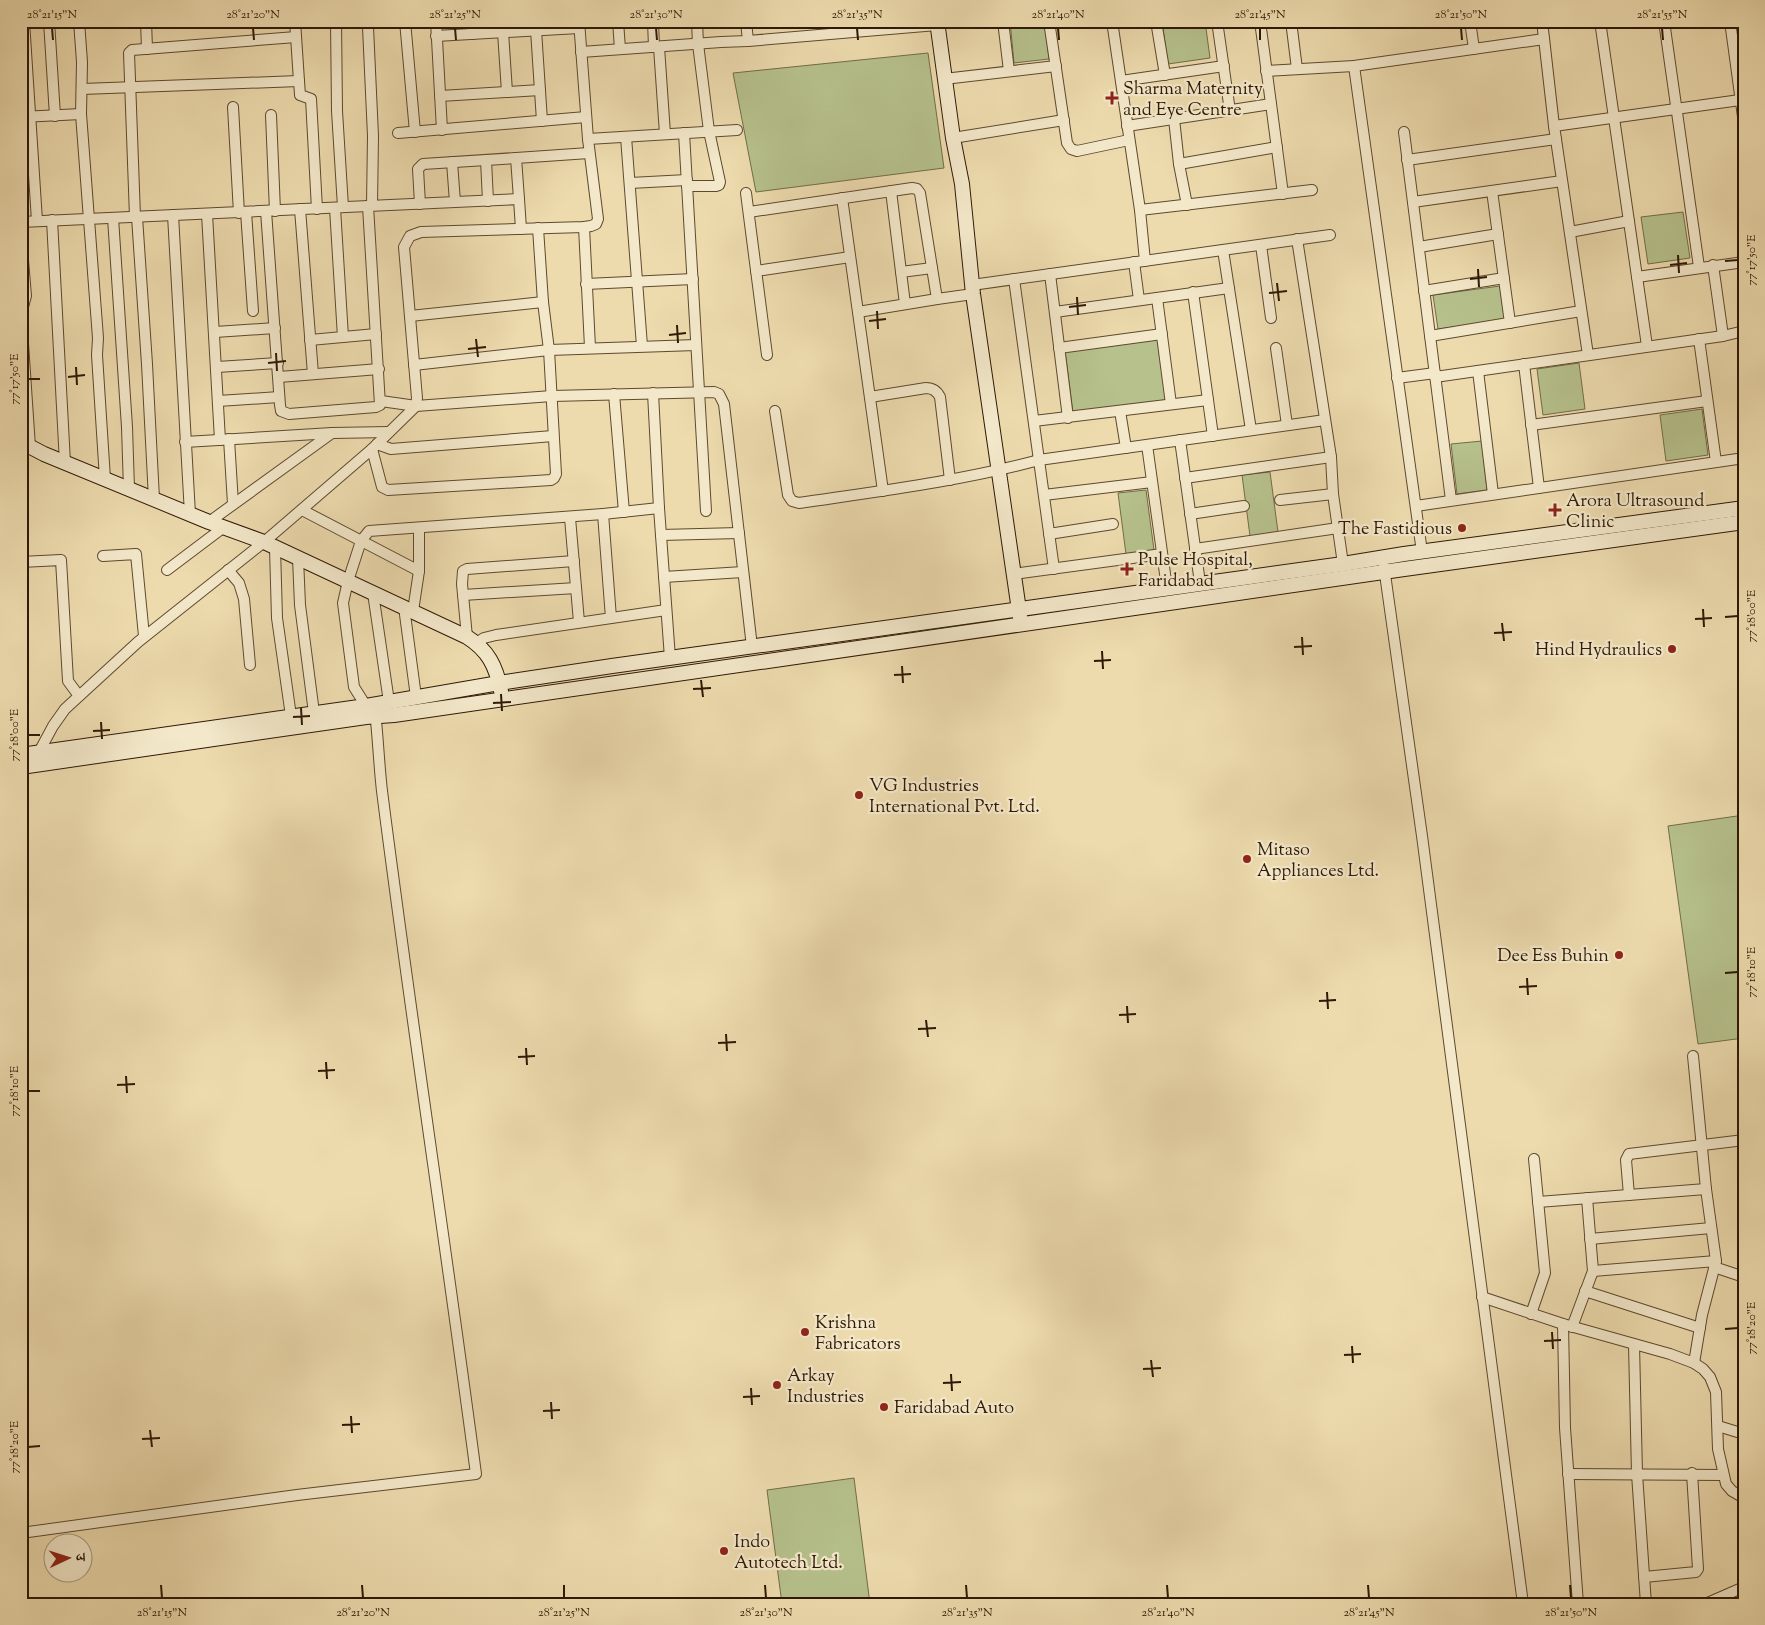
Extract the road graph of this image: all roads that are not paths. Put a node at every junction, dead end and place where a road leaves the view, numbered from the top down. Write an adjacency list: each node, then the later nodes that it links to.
1 (24, 21): 66 (street)
2 (49, 21): 65 (street)
3 (79, 21): 53 (street)
4 (146, 21): 39 (street)
5 (295, 21): 34 (street)
6 (336, 21): 111 (street)
7 (405, 21): 78 (street)
8 (436, 21): 33 (street)
9 (472, 21): 32 (street)
10 (618, 21): 40 (street)
11 (653, 21): 38 (street)
12 (697, 21): 37 (street)
13 (746, 21): 36 (street)
14 (1003, 21): 48 (street)
15 (1049, 21): 43 (street)
16 (1112, 21): 52 (street)
17 (1156, 21): 49 (street)
18 (1217, 21): 44 (street)
19 (1260, 21): 47 (street)
20 (1291, 21): 46 (street)
21 (1470, 21): 41 (street)
22 (1542, 21): 35 (street)
23 (1600, 21): 67 (street)
24 (1664, 21): 61 (street)
25 (1730, 21): 58 (street)
26 (937, 23): 28 (street); 50 (street)
27 (579, 24): 30 (street); 42 (street)
28 (877, 25): 36 (street)
29 (368, 27): 110 (street)
30 (536, 30): 31 (street); 55 (street)
31 (503, 32): 32 (street); 56 (street)
32 (473, 34): 33 (street)
33 (436, 36): 57 (street)
34 (296, 37): 39 (street); 51 (street)
35 (1544, 39): 41 (street); 74 (street)
36 (748, 41): 37 (street)
37 (698, 44): 38 (street); 77 (street)
38 (657, 47): 40 (street); 82 (street)
39 (147, 49): 54 (street)
40 (620, 49): 42 (street)
41 (1474, 50): 45 (street)
42 (581, 52): 68 (street)
43 (1056, 66): 48 (street); 70 (street)
44 (1224, 66): 49 (street); 62 (street)
45 (1354, 66): 46 (street); 198 (street)
46 (1298, 69): 47 (street)
47 (1266, 71): 59 (street)
48 (1010, 72): 50 (street)
49 (1165, 75): 52 (street)
50 (944, 80): 84 (street)
51 (299, 81): 54 (street); 113 (street)
52 (1121, 82): 73 (street)
53 (82, 89): 54 (street); 63 (street)
54 (130, 89): 120 (street)
55 (540, 90): 56 (street); 71 (street)
56 (507, 92): 57 (street)
57 (440, 96): 75 (street)
58 (1740, 100): 61 (street); 72 (street)
59 (1271, 104): 62 (street); 88 (street)
60 (233, 107): 116 (street)
61 (1677, 108): 67 (street); 143 (street)
62 (1230, 111): 69 (street)
63 (81, 114): 65 (street); 122 (street)
64 (271, 115): 115 (street)
65 (55, 116): 66 (street)
66 (26, 117): 124 (street)
67 (1614, 117): 74 (street); 125 (street)
68 (586, 118): 71 (street); 85 (street)
69 (1174, 119): 73 (street); 94 (street)
70 (1064, 120): 84 (street); 87 (street)
71 (542, 121): 75 (street)
72 (1744, 124)
73 (1127, 126): 87 (street)
74 (1554, 126): 86 (street)
75 (442, 130): 78 (street)
76 (737, 130): 77 (street)
77 (709, 131): 81 (street); 96 (street)
78 (415, 132): 80 (street)
79 (1404, 132): 92 (street)
80 (398, 133)
81 (684, 133): 82 (street); 96 (street)
82 (665, 134): 83 (street)
83 (626, 137): 85 (street); 97 (street)
84 (953, 138): 155 (street)
85 (588, 139): 89 (street)
86 (1556, 139): 92 (street); 95 (street)
87 (1129, 140): 114 (street)
88 (1277, 148): 94 (street); 102 (street)
89 (589, 153): 90 (street); 127 (street)
90 (516, 158): 91 (street); 104 (street)
91 (486, 160): 93 (street); 105 (street)
92 (1407, 160): 107 (street)
93 (452, 162): 106 (street); 108 (street)
94 (1179, 164): 109 (street)
95 (1562, 181): 100 (street); 130 (street)
96 (687, 183): 97 (street); 150 (street)
97 (630, 184): 152 (street)
98 (1312, 190): 102 (street)
99 (890, 191): 103 (street); 144 (street); 146 (street)
100 (1492, 191): 107 (street); 131 (street)
101 (746, 192): 117 (street)
102 (1284, 194): 109 (street)
103 (842, 198): 117 (street); 138 (street)
104 (519, 199): 105 (street); 129 (street)
105 (488, 201): 106 (street)
106 (455, 202): 108 (street)
107 (1413, 202): 136 (street)
108 (420, 204): 110 (street)
109 (1187, 205): 114 (street)
110 (370, 206): 111 (street); 173 (street)
111 (338, 208): 113 (street); 177 (street)
112 (300, 209): 113 (street); 115 (street); 179 (street)
113 (317, 209)
114 (1140, 210): 139 (street)
115 (270, 211): 116 (street); 170 (street)
116 (242, 212): 118 (street); 163 (street)
117 (749, 212): 145 (street)
118 (207, 214): 119 (street); 172 (street)
119 (173, 215): 120 (street); 225 (street)
120 (136, 217): 121 (street); 246 (street)
121 (113, 218): 122 (street); 241 (street)
122 (90, 219): 123 (street); 237 (street)
123 (52, 220): 124 (street); 234 (street)
124 (37, 221): 126 (street)
125 (1629, 221): 130 (street); 148 (street)
126 (21, 222)
127 (584, 227): 128 (street); 153 (street)
128 (538, 228): 129 (street); 161 (street)
129 (521, 229): 167 (street)
130 (1570, 232): 166 (street)
131 (1498, 234): 136 (street); 149 (street)
132 (1330, 235): 134 (street)
133 (21, 237): 226 (street)
134 (1297, 239): 135 (street); 214 (street)
135 (1261, 244): 137 (street); 168 (street)
136 (1418, 247): 156 (street)
137 (1223, 250): 139 (street); 154 (street)
138 (850, 257): 145 (street); 164 (street)
139 (1145, 261): 140 (street)
140 (1134, 262): 147 (street); 160 (street)
141 (1744, 262): 142 (street)
142 (1713, 265): 143 (street); 176 (street)
143 (1699, 267): 148 (street)
144 (932, 268): 146 (street); 159 (street)
145 (756, 271): 187 (street)
146 (901, 272): 162 (street)
147 (1050, 274): 151 (street); 165 (street)
148 (1637, 277): 182 (street)
149 (1504, 278): 156 (street); 169 (street)
150 (692, 279): 152 (street); 180 (street)
151 (1014, 279): 155 (street); 215 (street)
152 (637, 282): 153 (street); 181 (street)
153 (586, 284): 183 (street)
154 (1229, 288): 157 (street); 218 (street)
155 (972, 289): 159 (street); 235 (street)
156 (1424, 291): 175 (street)
157 (1193, 292): 158 (street); 205 (street)
158 (1157, 298): 160 (street); 174 (street)
159 (937, 299): 162 (street)
160 (1139, 300): 165 (street)
161 (543, 302): 167 (street); 186 (street)
162 (905, 304): 164 (street)
163 (253, 311)
164 (858, 312): 204 (street)
165 (1055, 312): 184 (street)
166 (1582, 312): 169 (street); 188 (street)
167 (410, 316): 191 (street)
168 (1272, 318)
169 (1510, 323): 175 (street)
170 (275, 328): 172 (street); 189 (street)
171 (1744, 331): 176 (street)
172 (215, 332): 192 (street)
173 (376, 334): 177 (street); 193 (street)
174 (1162, 334): 184 (street); 209 (street)
175 (1430, 336): 196 (street)
176 (1723, 336): 178 (street)
177 (343, 337): 179 (street)
178 (1699, 339): 182 (street); 208 (street)
179 (310, 340): 195 (street)
180 (696, 345): 181 (street); 199 (street)
181 (642, 346): 183 (street)
182 (1647, 346): 188 (street)
183 (590, 347): 186 (street)
184 (1059, 348): 213 (street)
185 (1276, 348): 216 (street)
186 (549, 350): 191 (street); 202 (street)
187 (767, 355)
188 (1588, 355): 190 (street)
189 (278, 363): 192 (street); 197 (street)
190 (1524, 364): 194 (street); 217 (street)
191 (414, 365): 210 (street)
192 (216, 367): 206 (street)
193 (379, 368): 195 (street); 207 (street)
194 (1478, 371): 196 (street); 244 (street)
195 (313, 374): 197 (street)
196 (1435, 375): 198 (street); 248 (street)
197 (278, 378): 203 (street)
198 (1398, 378): 251 (street)
199 (699, 392): 200 (street); 255 (street); 267 (street)
200 (653, 393): 201 (street); 252 (street)
201 (614, 394): 202 (street); 256 (street)
202 (552, 396): 210 (street); 221 (street)
203 (279, 397): 206 (street); 207 (street)
204 (870, 397): 238 (street); 242 (street)
205 (1208, 400): 209 (street); 222 (street)
206 (218, 401): 223 (street)
207 (381, 401): 210 (street)
208 (1707, 402): 217 (street); 233 (street)
209 (1170, 404): 212 (street)
210 (416, 406): 219 (street)
211 (775, 411): 242 (street)
212 (1120, 411): 213 (street); 229 (street)
213 (1068, 418): 215 (street)
214 (1325, 420): 216 (street); 230 (street)
215 (1034, 421): 232 (street)
216 (1287, 425): 218 (street)
217 (1531, 426): 240 (street)
218 (1251, 430): 222 (street)
219 (389, 432): 220 (street); 228 (street)
220 (332, 433): 223 (street); 249 (street)
221 (554, 436): 228 (street); 228 (street)
222 (1214, 436): 224 (street)
223 (224, 439): 225 (street); 249 (street)
224 (1180, 440): 227 (street); 236 (street)
225 (185, 442): 257 (street)
226 (26, 444): 234 (street)
227 (1147, 445): 229 (street); 239 (street)
228 (374, 447): 254 (street)
229 (1126, 448): 232 (street)
230 (1331, 457): 236 (street); 243 (street)
231 (1744, 458): 233 (street)
232 (1039, 460): 235 (street); 245 (street)
233 (1716, 462): 240 (street)
234 (65, 463): 237 (street)
235 (998, 471): 238 (street); 287 (street)
236 (1185, 478): 259 (street)
237 (104, 479): 241 (street)
238 (950, 480): 242 (street)
239 (1152, 482): 245 (street); 274 (street)
240 (1539, 488): 244 (street)
241 (129, 489): 246 (street)
242 (883, 491)
243 (1333, 494): 247 (street); 266 (street)
244 (1493, 494): 248 (street)
245 (1044, 495): 268 (street)
246 (154, 499): 257 (street)
247 (1280, 500)
248 (1451, 500): 251 (street)
249 (233, 504): 261 (street)
250 (1244, 506): 259 (street)
251 (1416, 506): 273 (street)
252 (659, 508): 256 (street); 269 (street)
253 (1744, 508): 273 (street)
254 (302, 510): 270 (street); 271 (street)
255 (706, 511)
256 (624, 512): 258 (street)
257 (190, 514): 261 (street)
258 (604, 514): 260 (street); 298 (street)
259 (1190, 514): 272 (street)
260 (570, 518): 265 (street); 278 (street)
261 (209, 522): 264 (street)
262 (1744, 522): 286 (street)
263 (1114, 524): 268 (street)
264 (224, 527): 271 (street); 282 (street)
265 (419, 528): 270 (street); 284 (street)
266 (1338, 528): 272 (street); 280 (street)
267 (739, 532): 269 (street); 285 (street)
268 (1049, 534): 281 (street)
269 (661, 535): 288 (street)
270 (361, 541): 284 (street); 289 (street)
271 (270, 545): 276 (street); 283 (street); 313 (street)
272 (1195, 549): 290 (street)
273 (1422, 552): 277 (street)
274 (1162, 554): 281 (street); 292 (street)
275 (103, 556): 301 (street)
276 (298, 558): 289 (street); 312 (street)
277 (1376, 558): 280 (street); 286 (street)
278 (574, 561): 291 (street); 294 (street)
279 (21, 562): 307 (street)
280 (1343, 564): 290 (street)
281 (1054, 569): 287 (street)
282 (167, 570)
283 (228, 570): 301 (street); 305 (street)
284 (419, 571): 295 (street)
285 (743, 572): 288 (street); 303 (street)
286 (1378, 573): 300 (street); 331 (street)
287 (1014, 574): 296 (street)
288 (664, 577): 297 (street)
289 (348, 581): 293 (street); 311 (street)
290 (1200, 583): 292 (street)
291 (576, 588): 294 (street); 299 (street)
292 (1167, 588): 296 (street)
293 (373, 593): 295 (street); 310 (street)
294 (463, 595): 302 (street)
295 (408, 609): 302 (street); 308 (street)
296 (1019, 609): 300 (street); 303 (street)
297 (666, 610): 298 (street); 304 (street)
298 (611, 618): 299 (street)
299 (579, 622): 302 (street)
300 (1021, 624): 309 (street)
301 (144, 636): 307 (street)
302 (471, 640): 306 (street)
303 (752, 647): 304 (street)
304 (670, 658): 306 (street)
305 (250, 665)
306 (499, 683): 308 (street); 309 (street)
307 (79, 696): 314 (street)
308 (416, 698): 310 (street)
309 (502, 699): 311 (street)
310 (390, 702): 311 (street)
311 (372, 709): 312 (street); 316 (street); 344 (street)
312 (314, 713): 313 (street)
313 (291, 716): 314 (street)
314 (39, 752): 315 (street)
315 (21, 755)
316 (21, 767)
317 (1693, 1056): 319 (street)
318 (1744, 1140): 319 (street)
319 (1702, 1146): 321 (street); 322 (street)
320 (1534, 1159): 324 (street)
321 (1706, 1189): 322 (street); 325 (street)
322 (1629, 1195): 323 (street)
323 (1587, 1198): 324 (street); 326 (street)
324 (1538, 1202): 332 (street)
325 (1711, 1228): 326 (street); 327 (street)
326 (1590, 1239): 328 (street)
327 (1715, 1264): 328 (street); 329 (street); 334 (street)
328 (1593, 1271): 330 (street)
329 (1744, 1277)
330 (1585, 1291): 333 (street); 334 (street)
331 (1482, 1297): 332 (street); 347 (street)
332 (1531, 1314): 333 (street)
333 (1568, 1326): 335 (street); 340 (street)
334 (1700, 1328): 336 (street)
335 (1634, 1345): 336 (street); 341 (street)
336 (1694, 1363): 337 (street)
337 (1718, 1426): 338 (street); 342 (street)
338 (1744, 1434)
339 (1692, 1473): 341 (street); 342 (street); 345 (street)
340 (1568, 1474): 341 (street); 348 (street)
341 (1637, 1474): 345 (street)
342 (1724, 1475): 343 (street)
343 (1744, 1498)
344 (21, 1533)
345 (1644, 1577): 349 (street)
346 (1744, 1587): 350 (street)
347 (1523, 1604)
348 (1578, 1604)
349 (1646, 1604)
350 (1705, 1604)

